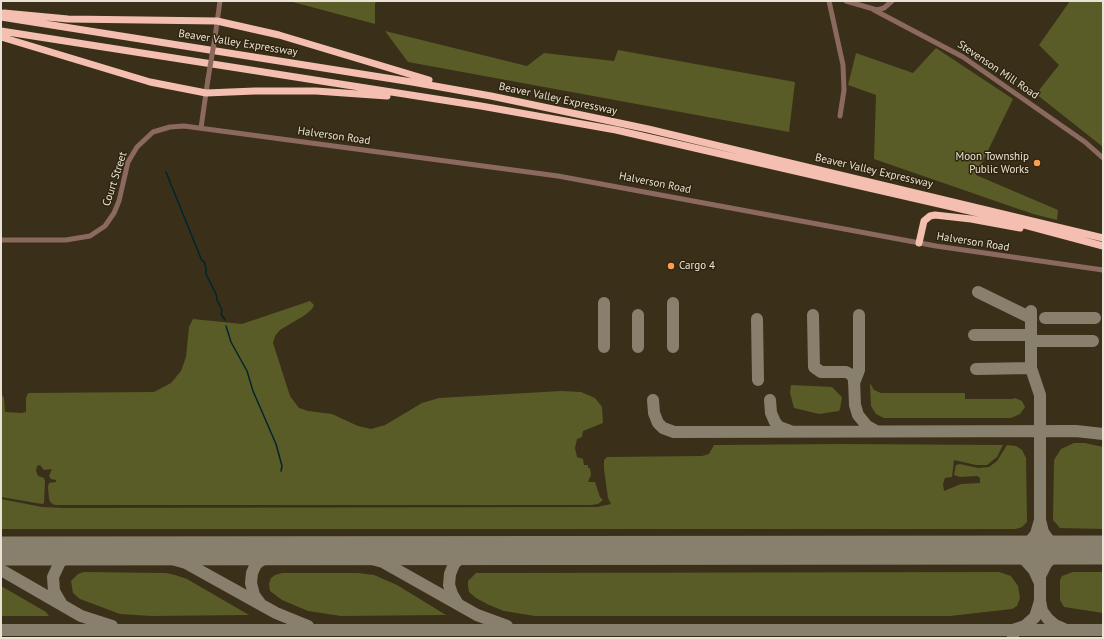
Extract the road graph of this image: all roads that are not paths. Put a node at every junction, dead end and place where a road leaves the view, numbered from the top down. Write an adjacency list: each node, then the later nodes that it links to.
1 (220, 1): 8 (street)
2 (829, 1): 14 (street)
3 (846, 1): 5 (street, Stevenson Mill Road)
4 (892, 1): 5 (street)
5 (874, 10): 16 (street, Stevenson Mill Road)
6 (1, 13): 8 (highway)
7 (1, 17): 12 (highway, Beaver Valley Expressway)
8 (217, 21): 11 (street, bridge); 12 (highway)
9 (1, 31): 13 (highway, Beaver Valley Expressway)
10 (1, 37): 11 (highway)
11 (206, 93): 13 (highway); 15 (street)
12 (491, 96): 17 (highway, Beaver Valley Expressway)
13 (504, 110): 19 (highway, Beaver Valley Expressway)
14 (840, 116)
15 (201, 128): 18 (street, Court Street); 20 (street, Halverson Road)
16 (1103, 158)
17 (1103, 238)
18 (1, 240)
19 (1082, 240): 20 (highway); 21 (highway, Beaver Valley Expressway)
20 (919, 243): 22 (street, Halverson Road)
21 (1103, 246)
22 (1103, 270)

